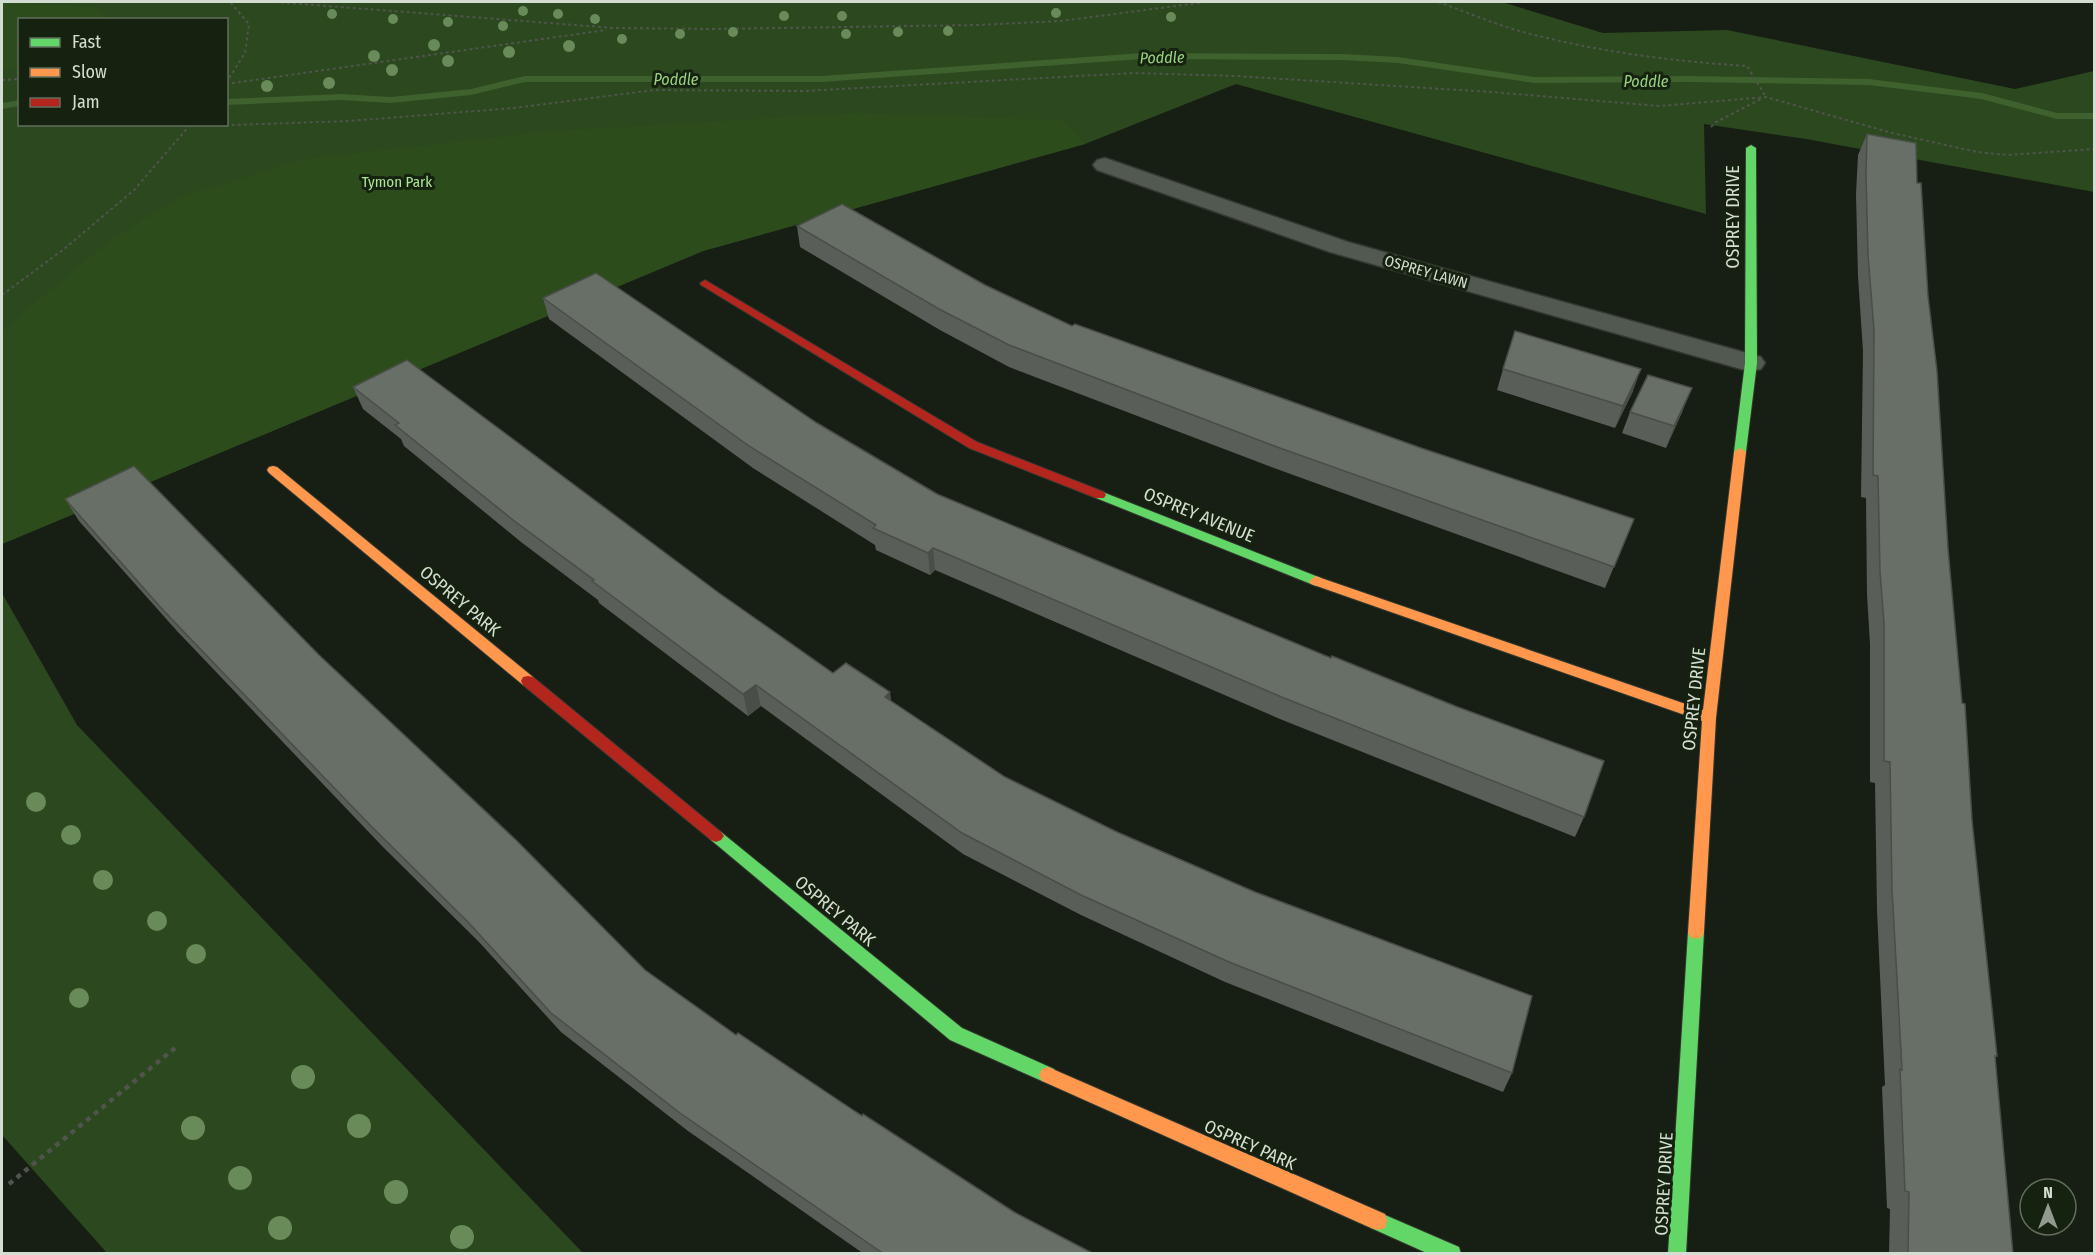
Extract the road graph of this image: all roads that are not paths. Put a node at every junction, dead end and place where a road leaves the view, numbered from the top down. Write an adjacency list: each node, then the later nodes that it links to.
1 (1751, 148): 4 (street, OSPREY DRIVE)
2 (1105, 165): 4 (street, OSPREY LAWN)
3 (705, 283): 6 (street, OSPREY AVENUE)
4 (1751, 363): 6 (street, OSPREY DRIVE)
5 (273, 470): 7 (street, OSPREY PARK)
6 (1709, 718): 8 (street, OSPREY DRIVE)
7 (1452, 1254)
8 (1677, 1254)

